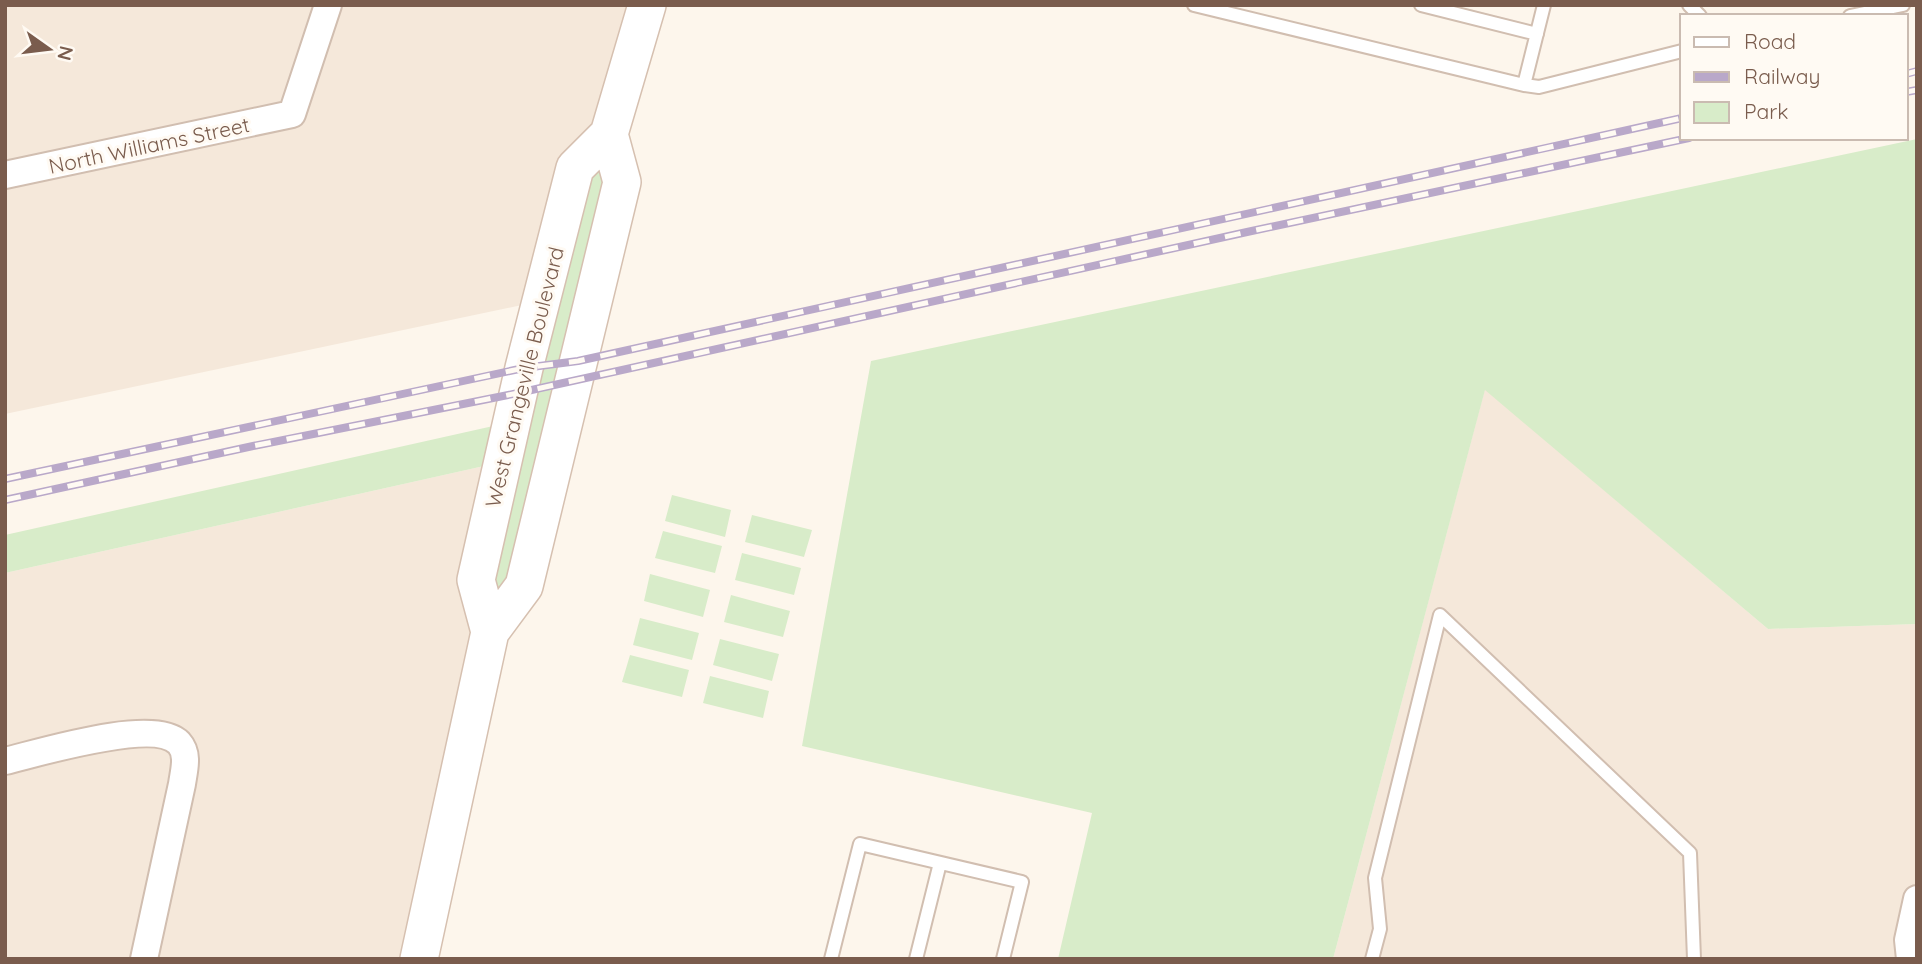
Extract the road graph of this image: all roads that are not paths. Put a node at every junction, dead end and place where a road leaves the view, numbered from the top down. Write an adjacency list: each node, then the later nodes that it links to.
1 (328, 5): 13 (street, North Williams Street)
2 (647, 5): 12 (main road, West Grangeville Boulevard)
3 (1194, 5): 11 (lane)
4 (1421, 5): 9 (lane)
5 (1544, 5): 9 (lane)
6 (1903, 5): 7 (lane)
7 (1878, 8): 8 (lane)
8 (1857, 14)
9 (1537, 34): 11 (lane)
10 (1680, 52): 11 (lane)
11 (1524, 85)
12 (609, 134): 14 (main road, West Grangeville Boulevard); 14 (main road, West Grangeville Boulevard)
13 (5, 176)
14 (490, 632): 19 (main road, West Grangeville Boulevard)
15 (5, 761): 18 (street)
16 (940, 863): 20 (lane); 21 (lane); 22 (lane)
17 (1917, 899): 25 (street)
18 (144, 959)
19 (419, 959)
20 (831, 959)
21 (916, 959)
22 (1003, 959)
23 (1372, 959): 24 (lane)
24 (1694, 959)
25 (1910, 959)

